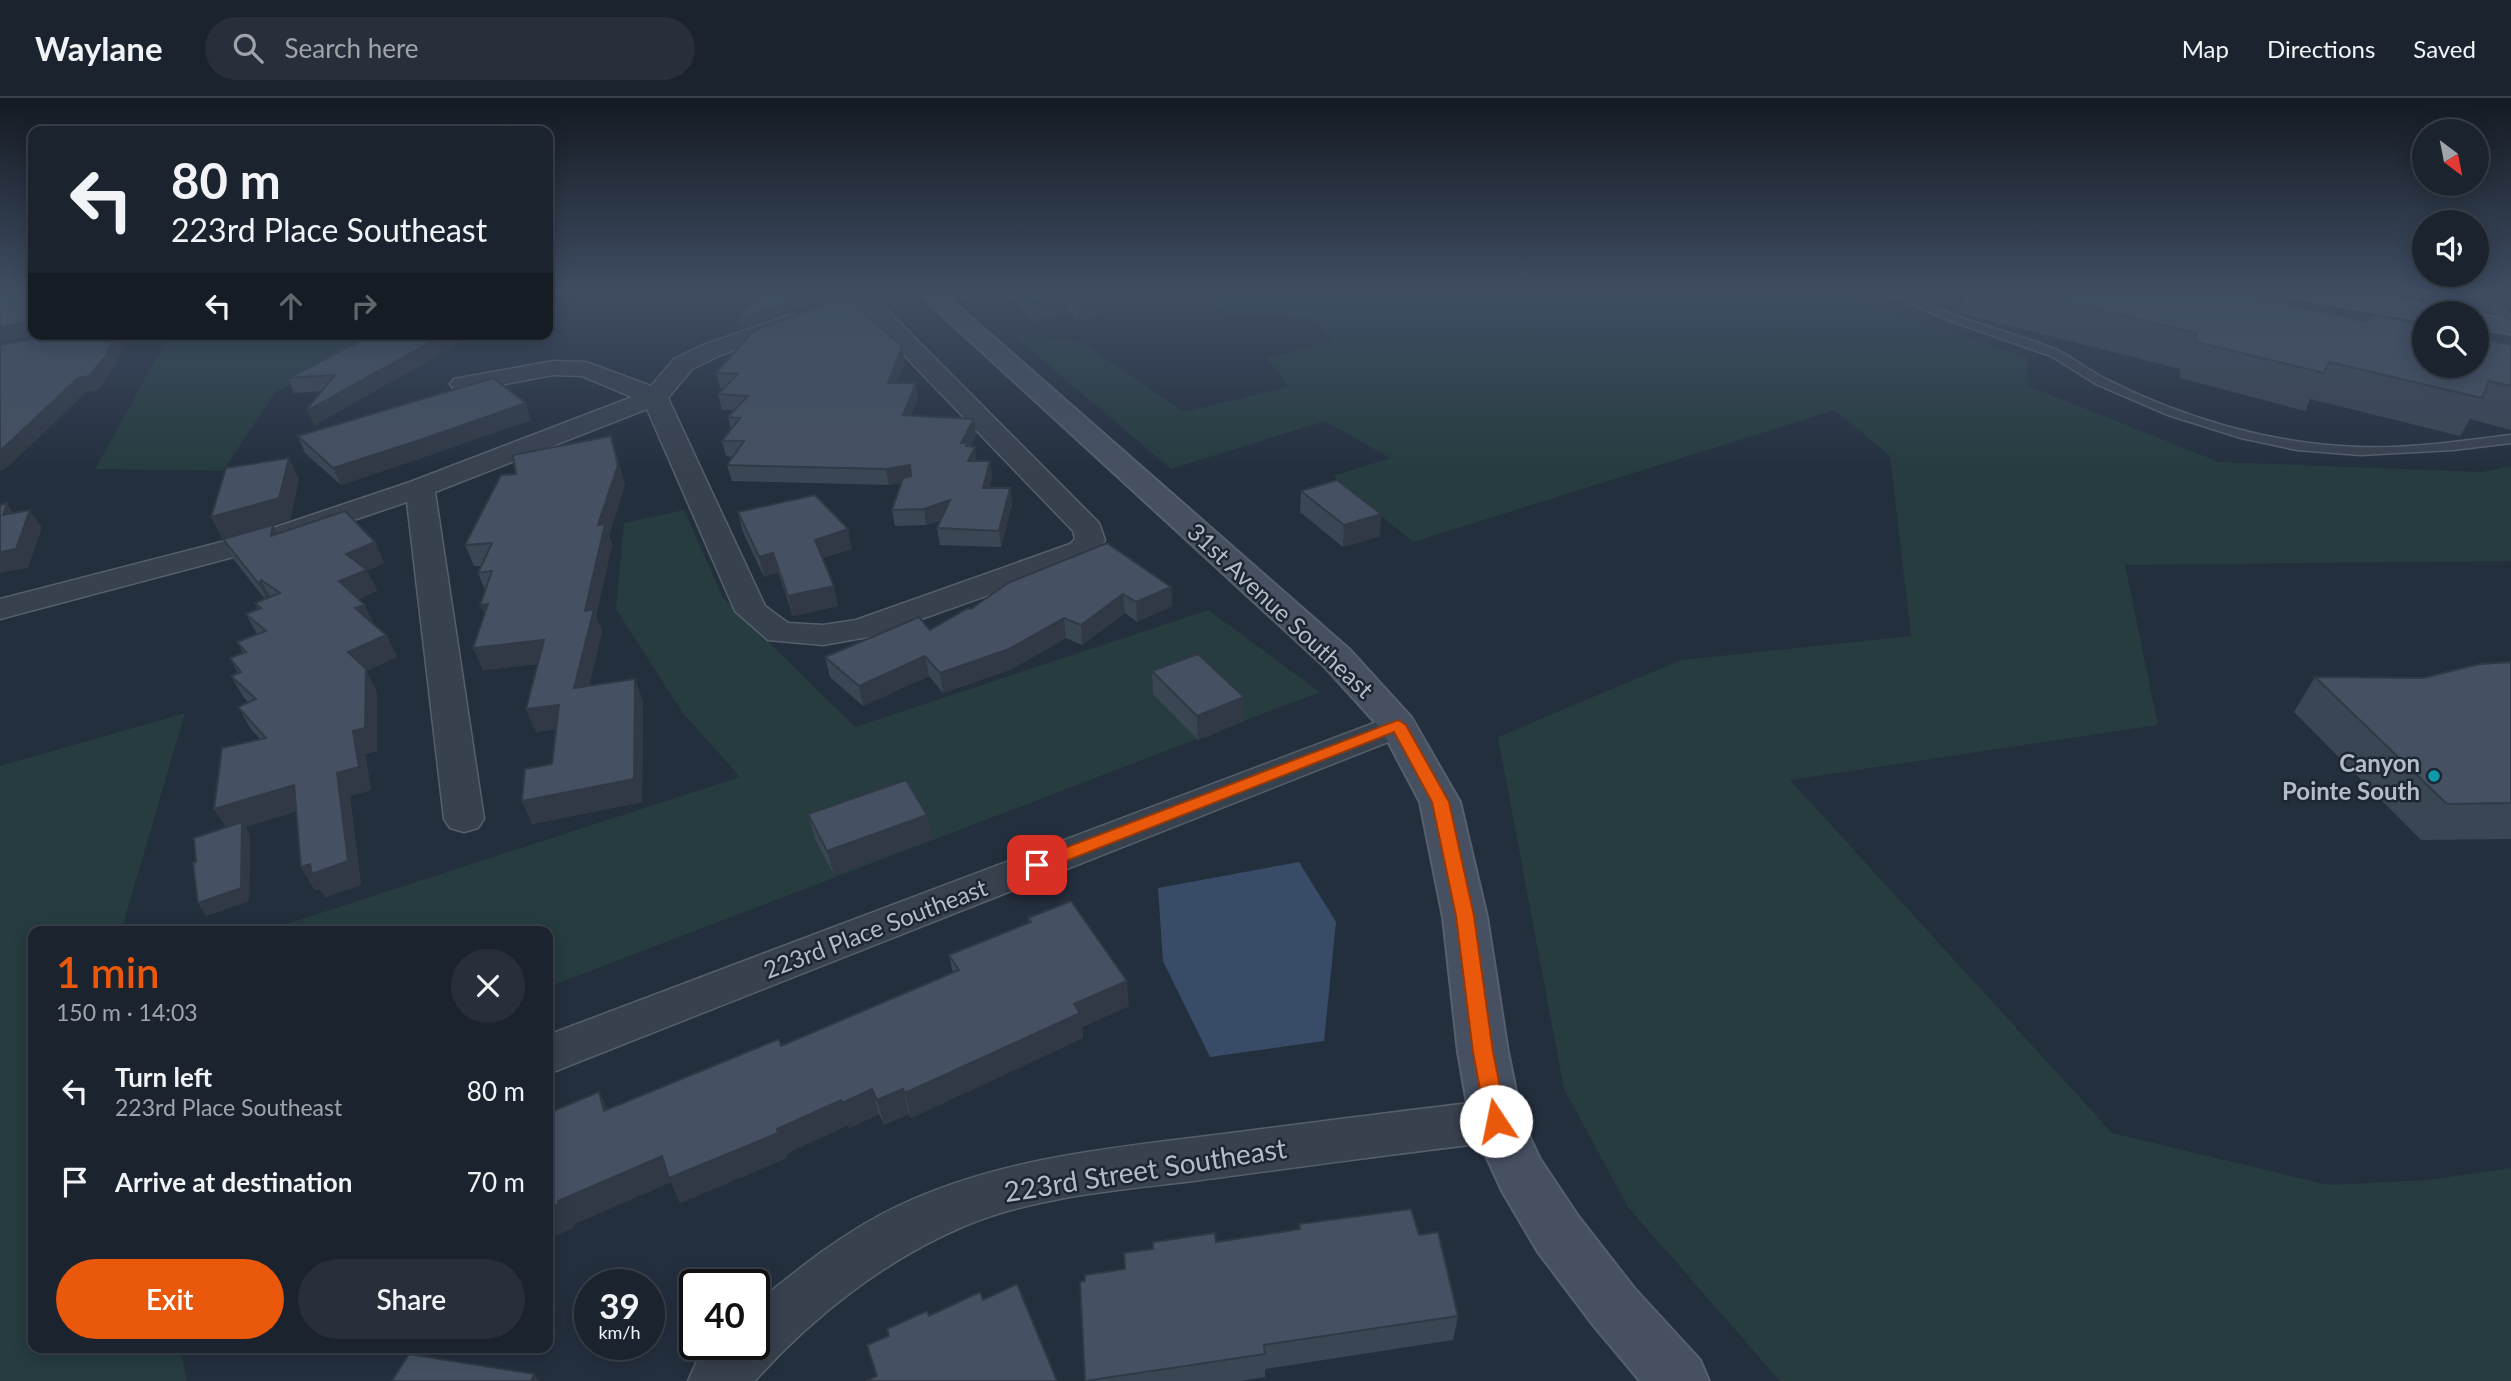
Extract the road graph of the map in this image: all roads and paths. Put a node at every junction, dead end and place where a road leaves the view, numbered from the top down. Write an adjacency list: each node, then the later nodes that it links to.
1 (710, 352): 6 (street)
2 (911, 352): 6 (street)
3 (1006, 352): 10 (street, 31st Avenue Southeast)
4 (2049, 352): 7 (lane)
5 (463, 384): 6 (street)
6 (656, 397): 8 (street)
7 (2511, 439)
8 (420, 488): 9 (street); 11 (street)
9 (0, 608)
10 (1398, 725): 12 (street, 223rd Place Southeast); 13 (street, 31st Avenue Southeast)
11 (464, 819)
12 (553, 1053)
13 (1496, 1121): 14 (street, 223rd Street Southeast); 17 (street, 31st Avenue Southeast)
14 (770, 1328)
15 (737, 1360): 16 (street, 223rd Street Southeast)
16 (717, 1381)
17 (1679, 1381)

